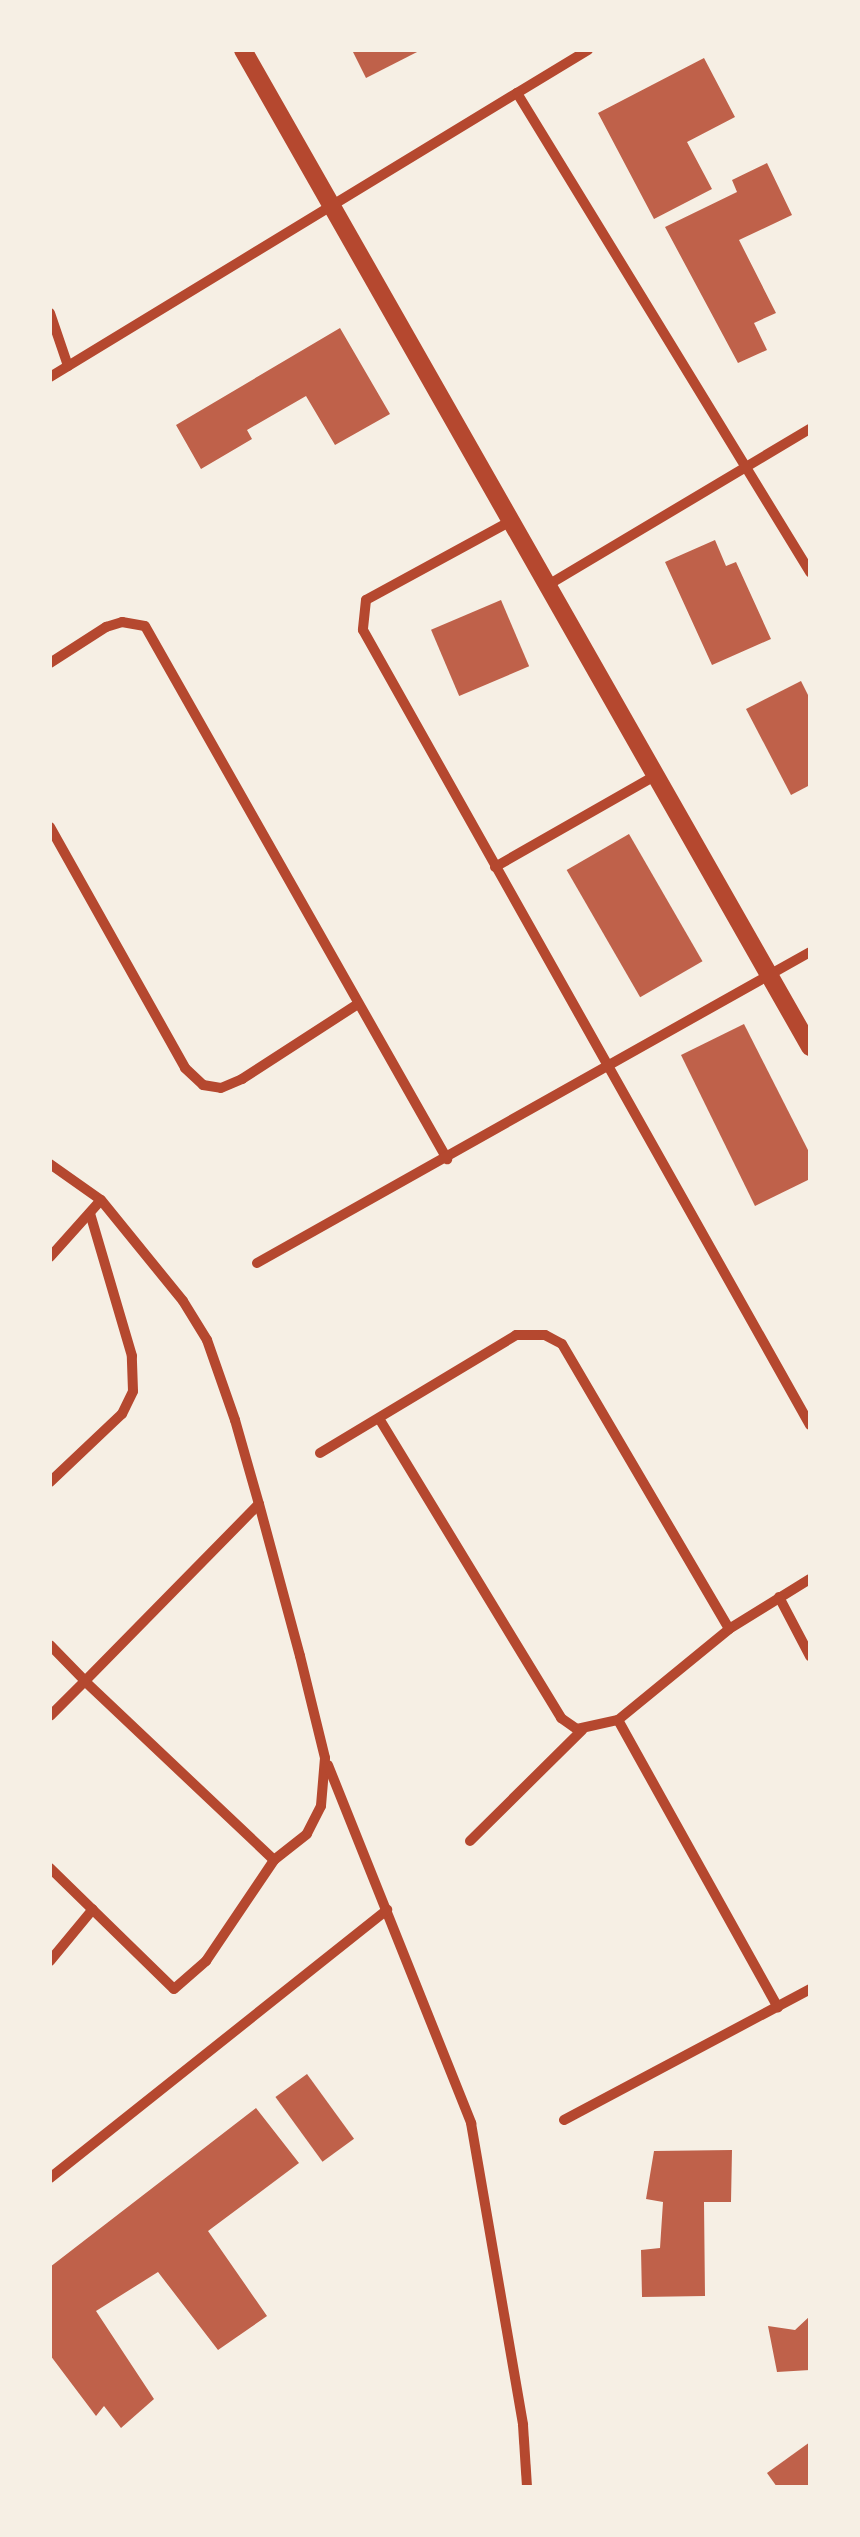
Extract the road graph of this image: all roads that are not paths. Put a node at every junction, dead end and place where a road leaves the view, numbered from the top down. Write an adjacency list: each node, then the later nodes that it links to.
1 (242, 50): 4 (street)
2 (588, 50): 3 (street)
3 (517, 93): 4 (street); 9 (street)
4 (330, 207): 6 (street); 10 (street)
5 (50, 312): 6 (street)
6 (68, 366): 7 (street)
7 (50, 377)
8 (810, 429): 9 (street)
9 (748, 464): 11 (street); 12 (street)
10 (512, 522): 12 (street); 16 (street)
11 (810, 572)
12 (548, 585): 14 (street)
13 (50, 663): 19 (street)
14 (656, 775): 16 (street); 18 (street)
15 (50, 827): 19 (street)
16 (496, 867): 21 (street)
17 (810, 952): 18 (street)
18 (769, 976): 20 (street); 21 (street)
19 (358, 1004): 22 (street)
20 (810, 1048)
21 (606, 1072): 22 (street); 29 (street)
22 (447, 1160): 27 (street)
23 (50, 1164): 24 (street)
24 (101, 1200): 25 (street); 32 (street)
25 (90, 1213): 26 (street); 31 (street)
26 (50, 1257)
27 (256, 1263)
28 (380, 1420): 30 (street); 35 (street); 41 (street)
29 (810, 1426)
30 (320, 1452)
31 (50, 1482)
32 (259, 1504): 38 (street); 42 (street)
33 (810, 1579): 34 (street)
34 (779, 1597): 35 (street); 37 (street)
35 (729, 1629): 40 (street)
36 (50, 1646): 38 (street)
37 (810, 1656)
38 (85, 1681): 39 (street); 44 (street)
39 (50, 1716)
40 (618, 1720): 41 (street); 50 (street)
41 (582, 1730): 43 (street)
42 (325, 1758): 44 (street); 47 (street)
43 (470, 1841)
44 (274, 1860): 46 (street)
45 (50, 1868): 46 (street)
46 (93, 1909): 48 (street)
47 (387, 1910): 52 (street); 53 (street)
48 (50, 1962)
49 (810, 1989): 50 (street)
50 (778, 2007): 51 (street)
51 (564, 2120)
52 (50, 2178)
53 (527, 2487)

